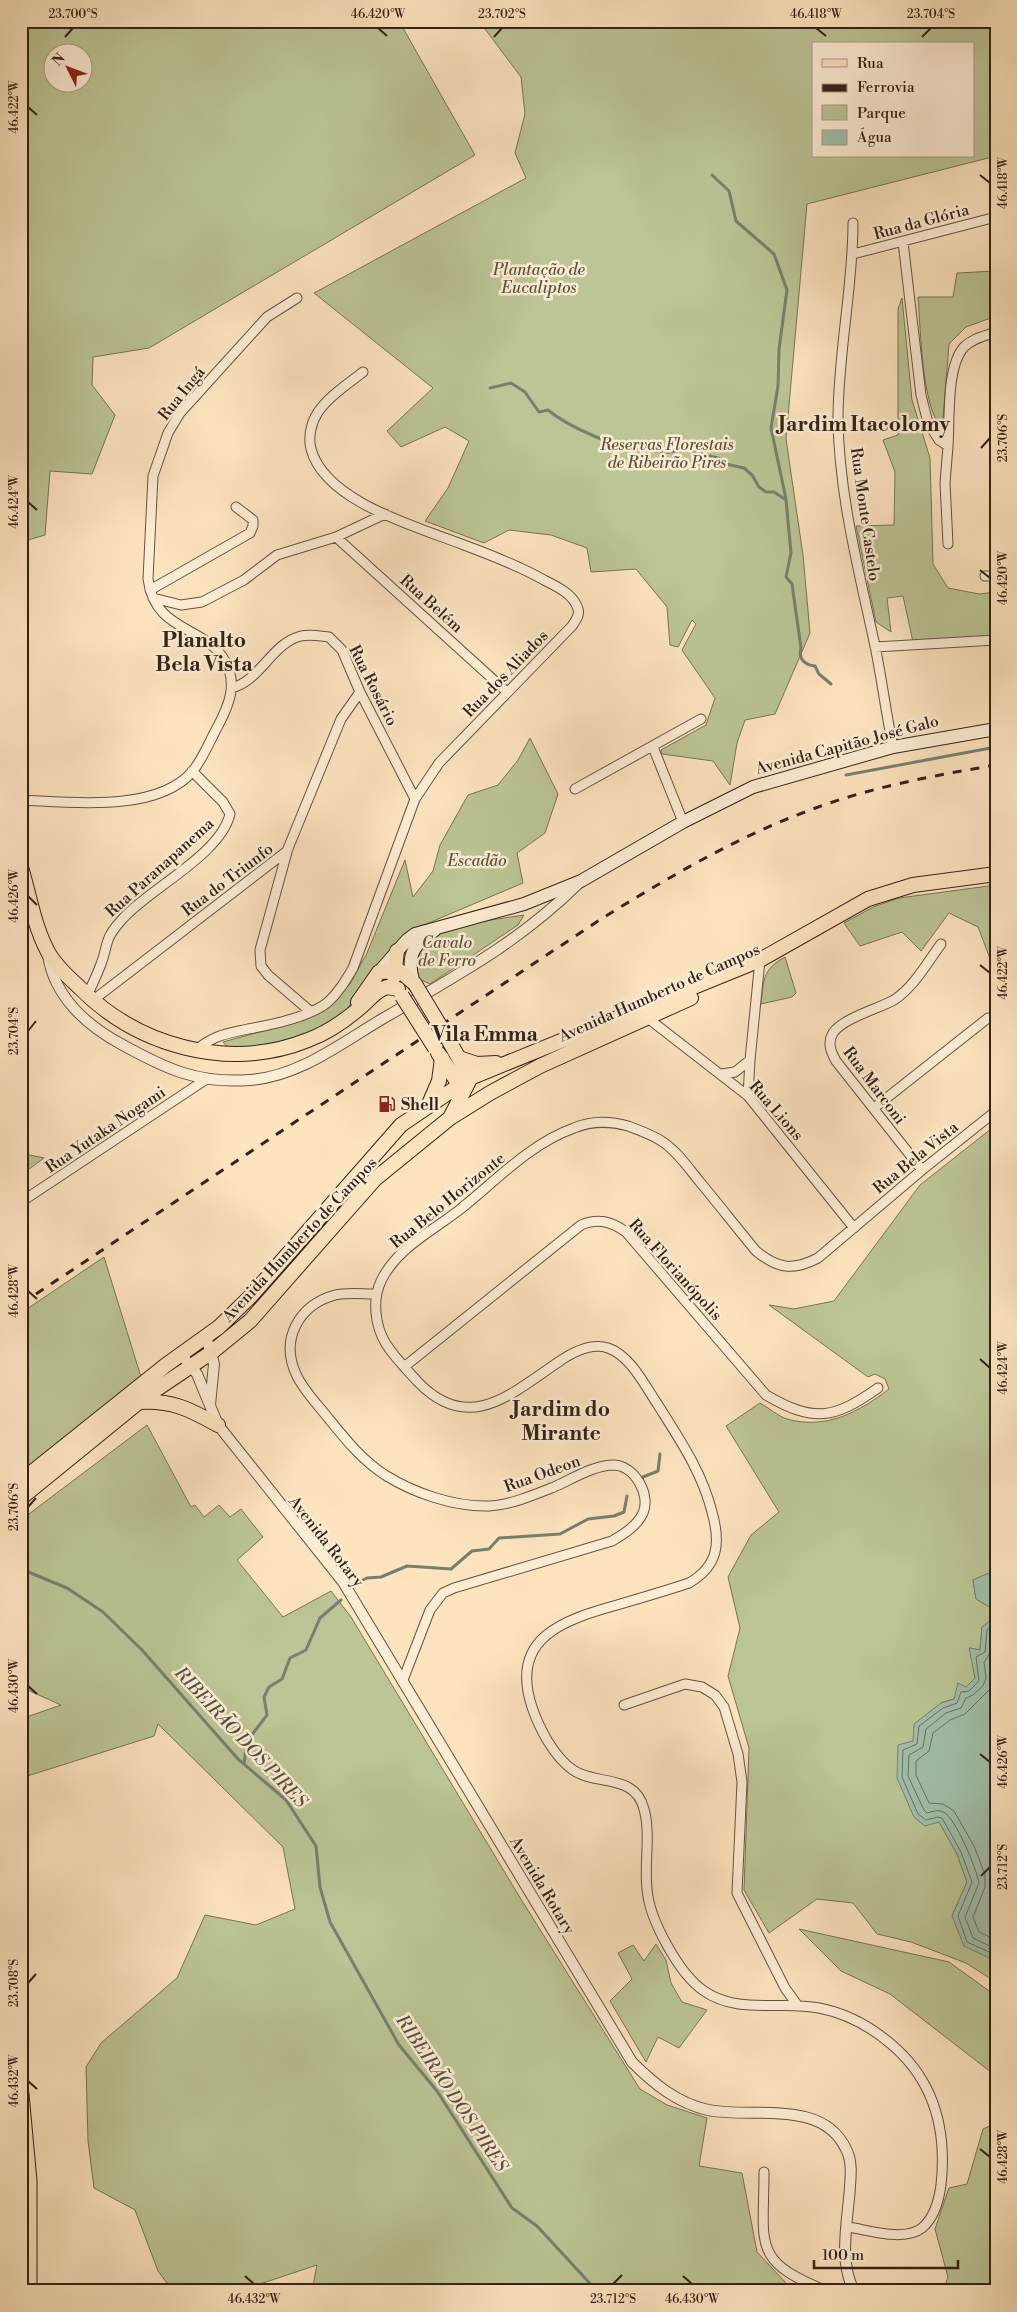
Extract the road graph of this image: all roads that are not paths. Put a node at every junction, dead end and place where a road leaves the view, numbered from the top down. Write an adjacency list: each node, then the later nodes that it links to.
1 (996, 217): 3 (street, Rua da Glória)
2 (853, 222): 4 (street, Rua Monte Castelo)
3 (903, 242): 4 (street, Rua da Glória); 8 (street)
4 (853, 254): 17 (street, Rua Monte Castelo)
5 (297, 298): 15 (street, Rua Ingá)
6 (996, 332): 8 (street)
7 (363, 372): 10 (street, Rua dos Aliados)
8 (948, 446): 12 (street)
9 (236, 507): 15 (street)
10 (385, 514): 11 (street); 20 (street, Rua dos Aliados)
11 (336, 537): 15 (street); 20 (street, Rua Belém)
12 (948, 544)
13 (985, 576): 14 (street)
14 (996, 576)
15 (151, 594): 18 (street)
16 (996, 640): 17 (street)
17 (875, 647): 24 (street, Rua Monte Castelo)
18 (232, 688): 19 (street, Rua Rosário); 25 (street)
19 (360, 692): 27 (street, Rua Rosário); 30 (street, Rua do Triunfo)
20 (507, 692): 27 (street, Rua dos Aliados)
21 (701, 719): 23 (street)
22 (996, 729): 24 (main road, Avenida Capitão José Galo)
23 (653, 747): 26 (street); 29 (street)
24 (893, 747): 29 (main road, Avenida Capitão José Galo)
25 (192, 771): 28 (street); 43 (street, Rua Paranapanema)
26 (575, 789)
27 (415, 799): 44 (street, Rua dos Aliados)
28 (21, 800)
29 (683, 822): 33 (main road, Avenida Capitão José Galo)
30 (287, 851): 43 (street, Rua do Triunfo); 44 (street)
31 (21, 867): 36 (main road, Avenida Capitão José Galo)
32 (996, 874): 38 (main road, Avenida Humberto de Campos)
33 (581, 881): 34 (main road, Avenida Capitão José Galo); 54 (street, Avenida Capitão José Galo)
34 (439, 928): 37 (main road, Avenida Capitão José Galo); 41 (main road)
35 (941, 944): 59 (street, Rua Marconi)
36 (47, 951): 43 (main road, Avenida Capitão José Galo); 54 (street, Avenida Capitão José Galo)
37 (396, 951): 39 (main road); 40 (main road, Avenida Capitão José Galo)
38 (760, 963): 45 (main road, Avenida Humberto de Campos); 51 (street)
39 (393, 970): 40 (main road); 41 (main road); 42 (main road)
40 (379, 972): 47 (main road)
41 (414, 982): 50 (main road, bridge)
42 (400, 992): 47 (main road); 49 (main road, bridge)
43 (90, 998): 48 (main road, Avenida Capitão José Galo)
44 (311, 1012): 48 (street, Rua dos Aliados)
45 (642, 1014): 52 (main road, Avenida Humberto de Campos); 53 (street, Rua Lions); 56 (main road, Avenida Humberto de Campos)
46 (988, 1018): 59 (street)
47 (344, 1020): 48 (main road, Avenida Capitão José Galo)
48 (196, 1050)
49 (438, 1053): 55 (main road); 58 (main road)
50 (459, 1058): 52 (main road); 55 (main road)
51 (750, 1060): 53 (street); 57 (street)
52 (507, 1062): 55 (main road, Avenida Humberto de Campos)
53 (720, 1074): 57 (street, Rua Lions)
54 (205, 1080): 65 (street, Rua Yutaka Nogami)
55 (465, 1084): 56 (main road); 58 (main road, Avenida Humberto de Campos); 61 (main road)
56 (490, 1093): 61 (main road, Avenida Humberto de Campos)
57 (748, 1096): 66 (street, Rua Lions)
58 (429, 1104): 62 (main road, Avenida Humberto de Campos)
59 (874, 1108): 64 (street, Rua Marconi)
60 (996, 1111): 64 (street, Rua Bela Vista)
61 (450, 1118): 63 (main road, Avenida Humberto de Campos)
62 (401, 1125): 63 (main road); 68 (main road, Avenida Humberto de Campos)
63 (401, 1156): 69 (main road, Avenida Humberto de Campos)
64 (922, 1170): 66 (street, Rua Bela Vista)
65 (21, 1202)
66 (854, 1228): 67 (street, Rua Belo Horizonte)
67 (376, 1294): 72 (street, Rua Belo Horizonte); 79 (street, Rua Odeon)
68 (206, 1337): 69 (street); 70 (main road, Avenida Humberto de Campos)
69 (212, 1352): 71 (main road, Avenida Humberto de Campos); 75 (street)
70 (181, 1354): 71 (street, Avenida Rotary); 77 (main road, Avenida Humberto de Campos)
71 (190, 1365): 74 (main road, Avenida Humberto de Campos); 75 (street, Avenida Rotary)
72 (404, 1367): 73 (street, Rua Florianópolis); 81 (street, Rua Belo Horizonte)
73 (878, 1388)
74 (139, 1402): 76 (main road); 78 (main road, Avenida Humberto de Campos)
75 (209, 1406): 76 (street, Avenida Rotary)
76 (218, 1425): 79 (street, Avenida Rotary)
77 (21, 1481)
78 (21, 1498)
79 (403, 1680): 84 (street, Avenida Rotary)
80 (624, 1704): 81 (street)
81 (798, 2006): 84 (street, Rua Belo Horizonte)
82 (21, 2094): 85 (highway)
83 (764, 2172): 86 (street)
84 (848, 2227): 87 (street, Avenida Rotary)
85 (29, 2291)
86 (827, 2291)
87 (854, 2291)

